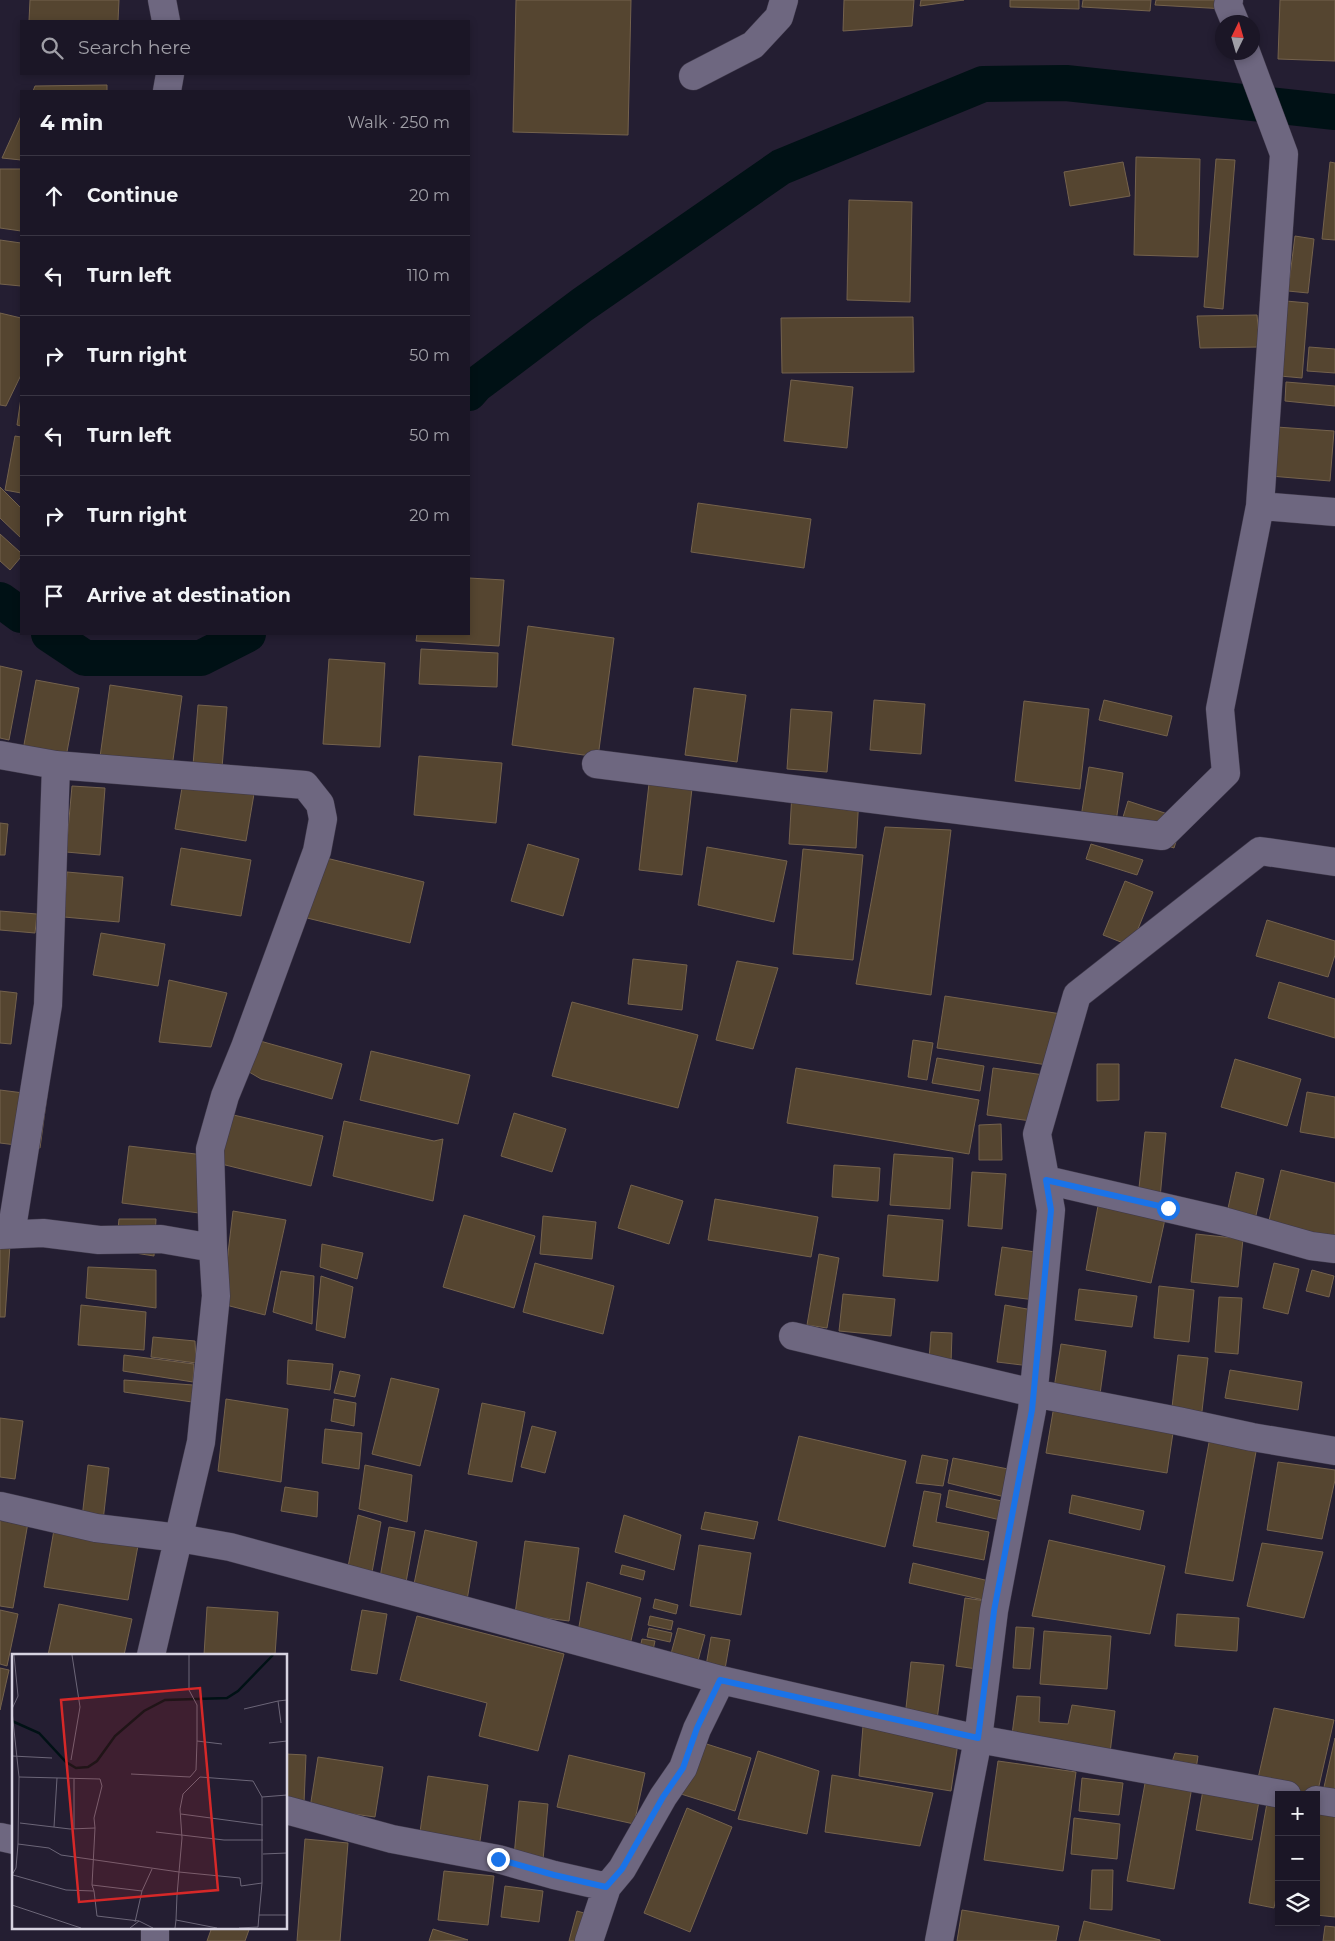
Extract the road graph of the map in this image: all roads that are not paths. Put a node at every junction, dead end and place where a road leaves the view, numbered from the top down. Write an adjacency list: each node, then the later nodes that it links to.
1 (162, 0): 5 (street)
2 (784, 0): 8 (street)
3 (1229, 0): 4 (street)
4 (1232, 15)
5 (166, 20)
6 (1249, 60): 10 (street)
7 (170, 75): 9 (street)
8 (693, 76)
9 (167, 90)
10 (1260, 506): 11 (street); 13 (street)
11 (1335, 512)
12 (0, 755): 14 (street)
13 (596, 764)
14 (56, 765): 17 (street); 18 (street)
15 (1335, 862): 16 (street)
16 (1046, 1180): 19 (street); 21 (street)
17 (6, 1234): 18 (street)
18 (213, 1248): 24 (street)
19 (1335, 1249)
20 (793, 1336): 21 (street)
21 (1033, 1393): 22 (street); 27 (street)
22 (1335, 1451)
23 (0, 1506): 24 (street)
24 (179, 1538): 25 (street); 26 (street)
25 (151, 1654)
26 (720, 1680): 27 (street); 32 (street)
27 (978, 1738): 28 (street); 36 (street)
28 (1275, 1793)
29 (1320, 1801): 30 (street)
30 (1335, 1803)
31 (288, 1811): 32 (street)
32 (606, 1887): 35 (street)
33 (155, 1928): 34 (street)
34 (154, 1941)
35 (589, 1941)
36 (939, 1941)

